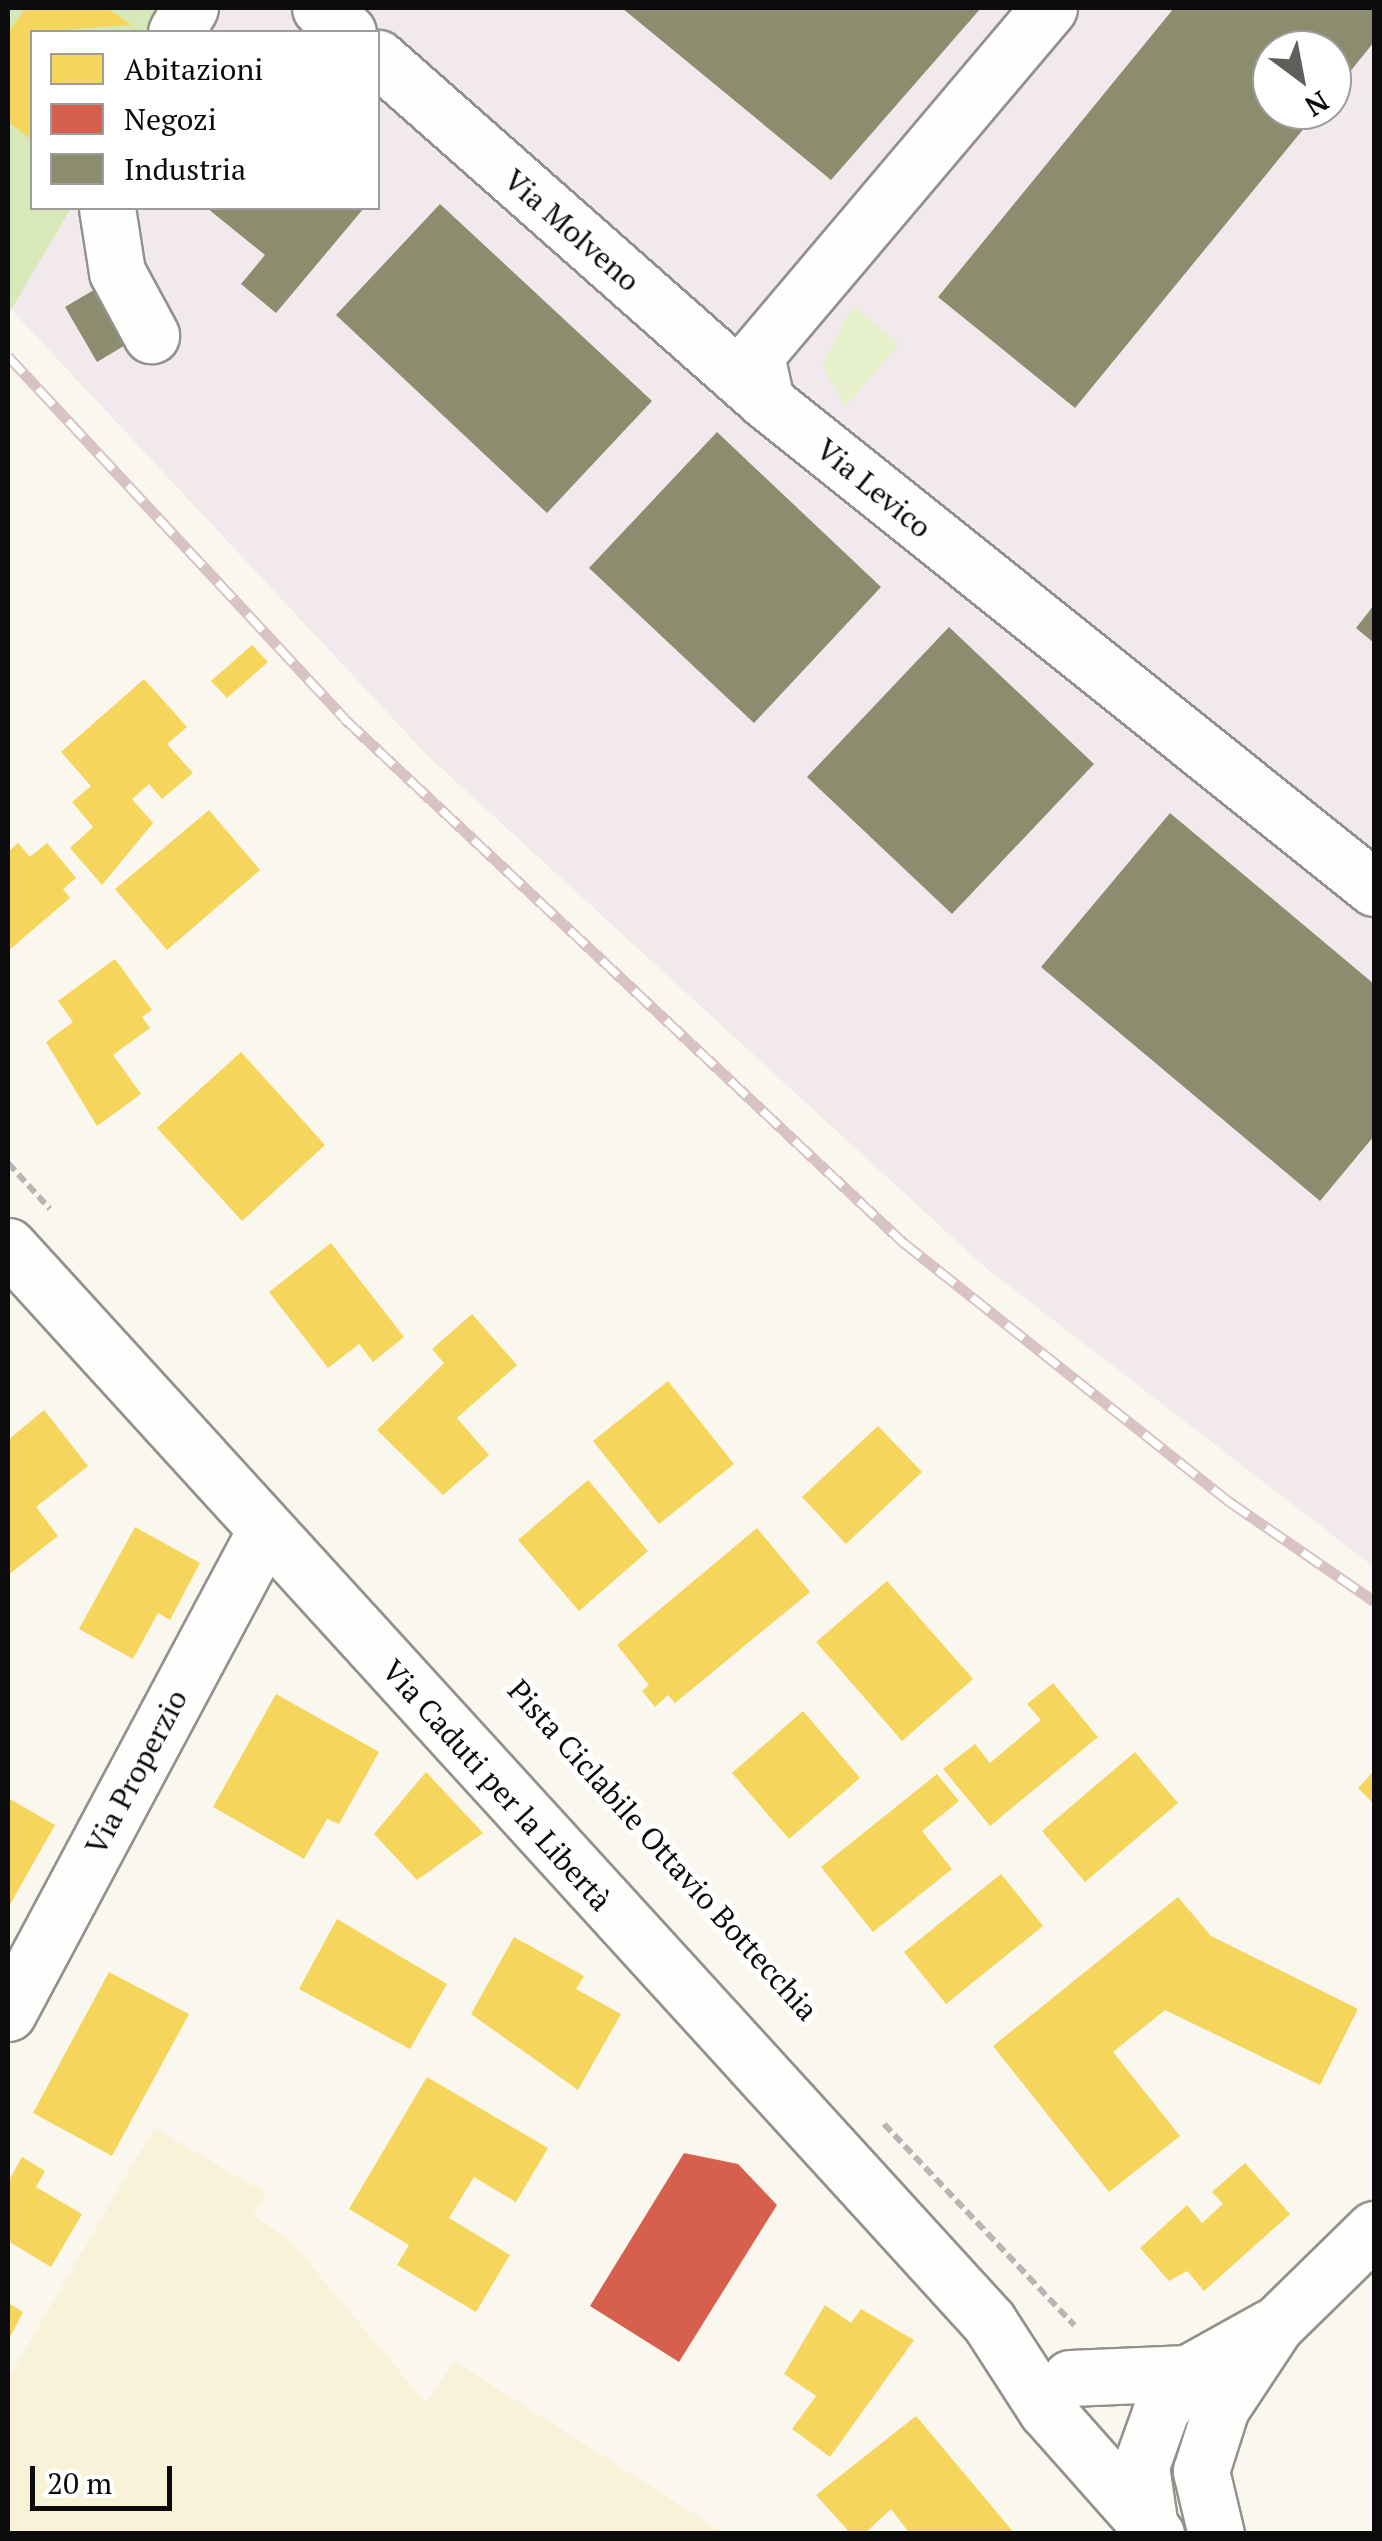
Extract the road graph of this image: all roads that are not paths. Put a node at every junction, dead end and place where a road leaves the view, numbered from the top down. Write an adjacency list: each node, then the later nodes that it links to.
1 (190, 8): 4 (street)
2 (320, 8): 5 (street)
3 (1050, 8): 9 (street)
4 (177, 30)
5 (346, 30)
6 (380, 60): 9 (street, Via Molveno)
7 (107, 210): 8 (street)
8 (150, 335)
9 (766, 402): 10 (street, Via Levico)
10 (1374, 888)
11 (8, 1246): 12 (street, Via Caduti per la Libertà)
12 (264, 1531): 13 (street, Via Properzio); 15 (street, Via Caduti per la Libertà)
13 (8, 2013)
14 (1374, 2229): 16 (street)
15 (988, 2322): 17 (street, Via Caduti per la Libertà); 20 (street, Via Caduti per la Libertà)
16 (1276, 2324): 18 (street); 21 (street)
17 (1076, 2355): 18 (street); 19 (street, Via Caduti per la Libertà)
18 (1188, 2373): 19 (street)
19 (1141, 2466): 20 (street)
20 (1169, 2532)
21 (1216, 2534)

